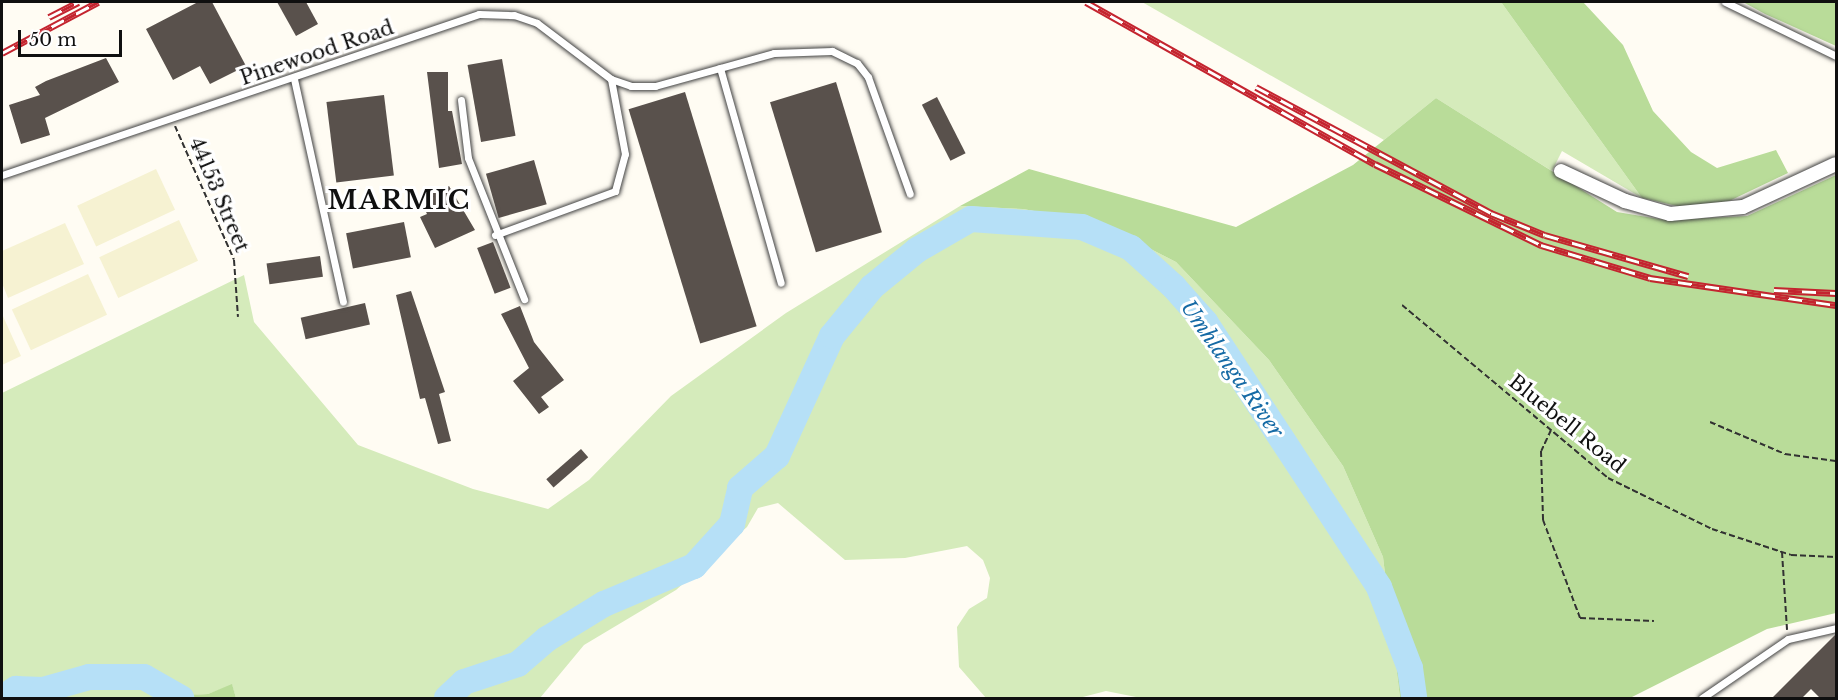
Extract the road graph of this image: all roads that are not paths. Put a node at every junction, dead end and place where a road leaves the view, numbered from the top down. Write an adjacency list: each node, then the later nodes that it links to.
1 (1725, 2): 2 (lane)
2 (1836, 56)
3 (720, 68): 5 (lane, Pinewood Road); 10 (lane, Pinewood Road); 12 (lane)
4 (294, 79): 5 (lane, Pinewood Road); 9 (lane, Pinewood Road); 14 (lane)
5 (611, 79): 11 (lane)
6 (461, 100): 11 (lane)
7 (1836, 164): 8 (street)
8 (1561, 171)
9 (2, 175)
10 (910, 194)
11 (495, 236): 13 (lane)
12 (781, 284)
13 (524, 299)
14 (342, 302)
15 (1836, 627): 16 (lane)
16 (1702, 699)

